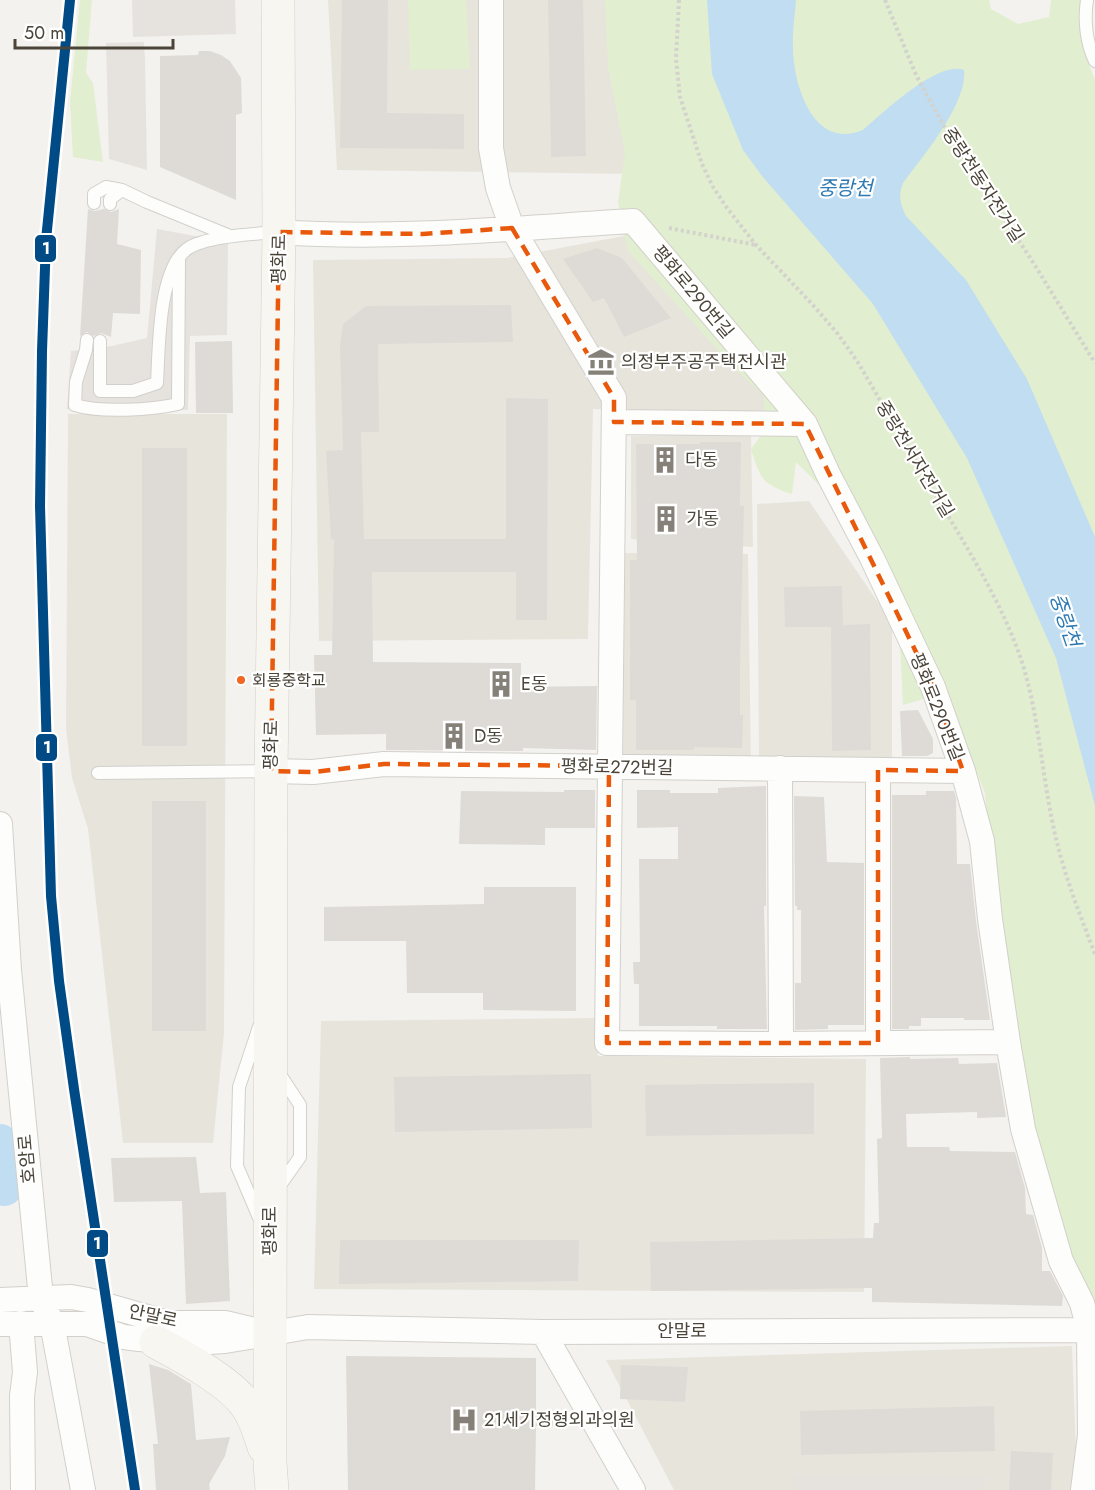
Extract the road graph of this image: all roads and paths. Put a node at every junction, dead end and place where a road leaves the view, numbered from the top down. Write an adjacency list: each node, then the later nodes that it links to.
1 (278, 0): 12 (main road, 평화로)
2 (491, 0): 11 (street)
3 (679, 0): 14 (path, 중랑천서자전거길)
4 (885, 0): 18 (path, 중랑천동자전거길)
5 (1087, 0): 6 (lane)
6 (1095, 60)
7 (122, 190): 8 (lane); 9 (lane); 13 (lane)
8 (94, 203)
9 (110, 204)
10 (633, 221): 11 (street); 14 (path); 20 (street, 평화로290번길)
11 (512, 228): 12 (street); 19 (street)
12 (279, 232): 13 (lane); 24 (main road, 평화로)
13 (230, 236): 15 (lane)
14 (756, 245): 28 (path, 중랑천서자전거길)
15 (178, 256): 16 (lane); 17 (lane)
16 (87, 340)
17 (100, 341)
18 (1095, 363)
19 (614, 422): 20 (street); 21 (street)
20 (805, 424): 25 (street, 평화로290번길)
21 (609, 766): 22 (street, 평화로272번길); 24 (street, 평화로272번길); 33 (street)
22 (780, 768): 23 (street, 평화로272번길); 33 (street)
23 (878, 770): 25 (street, 평화로272번길); 32 (street)
24 (271, 771): 26 (lane); 30 (main road, 평화로)
25 (963, 771): 31 (street, 평화로290번길)
26 (98, 773)
27 (0, 824): 29 (street, 호암로)
28 (1095, 954)
29 (5, 970): 35 (street, 호암로)
30 (270, 991): 34 (main road, 평화로); 34 (lane)
31 (1008, 1042): 32 (street); 39 (street, 평화로290번길)
32 (878, 1043): 33 (street)
33 (781, 1044)
34 (270, 1242): 41 (main road, 평화로)
35 (41, 1298): 36 (street, 안말로); 37 (street, 호암로); 41 (street, 안말로)
36 (0, 1300)
37 (52, 1323): 38 (street, 안말로); 42 (street, 안말로); 45 (street, 호암로)
38 (10, 1324): 44 (street)
39 (1092, 1330): 40 (street, 안말로); 47 (street, 평화로290번길)
40 (543, 1332): 41 (street, 안말로); 46 (street)
41 (270, 1333): 42 (street, 안말로); 43 (main road, 평화로)
42 (156, 1342): 43 (main road)
43 (271, 1476)
44 (23, 1490)
45 (82, 1490)
46 (633, 1490)
47 (1083, 1490)

